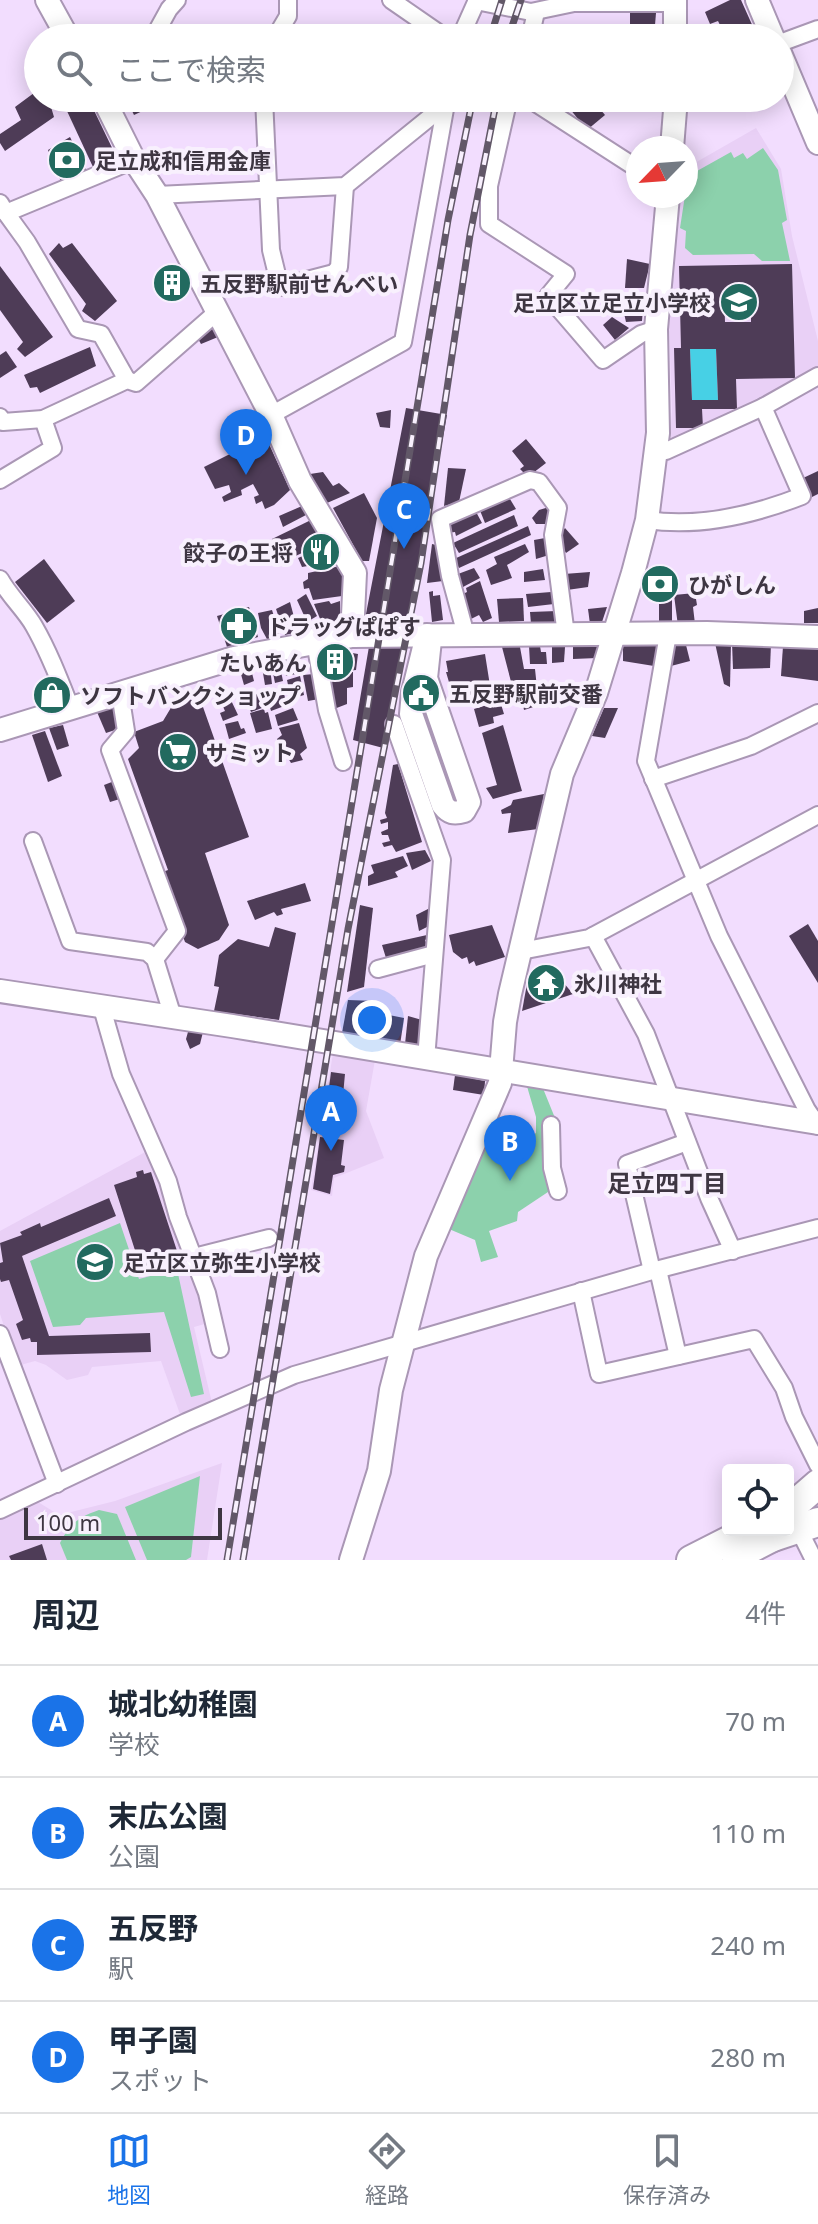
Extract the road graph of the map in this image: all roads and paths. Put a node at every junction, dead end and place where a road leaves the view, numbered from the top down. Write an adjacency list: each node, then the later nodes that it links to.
1 (47, 0): 9 (street)
2 (177, 0): 10 (street)
3 (288, 0): 11 (street)
4 (391, 0): 12 (street)
5 (476, 0): 8 (street); 13 (street)
6 (757, 0): 16 (street)
7 (675, 2): 8 (street); 15 (street)
8 (536, 12): 14 (street)
9 (60, 24)
10 (161, 24)
11 (283, 24)
12 (426, 24)
13 (466, 24)
14 (533, 24)
15 (675, 24)
16 (767, 24)
17 (818, 29): 18 (street)
18 (794, 38)
19 (794, 86): 28 (street)
20 (110, 112): 29 (street)
21 (264, 112): 32 (street)
22 (433, 112): 31 (street)
23 (444, 112): 41 (street)
24 (506, 112): 37 (street)
25 (550, 112): 30 (street)
26 (675, 112): 27 (street)
27 (673, 136)
28 (818, 143)
29 (134, 160): 33 (street); 34 (street)
30 (626, 161)
31 (345, 186): 32 (street); 32 (street)
32 (267, 188): 33 (street)
33 (157, 195): 36 (street)
34 (3, 208): 39 (street)
35 (667, 208): 37 (street)
36 (217, 312): 39 (street); 41 (street)
37 (656, 329): 44 (street)
38 (818, 376): 40 (street)
39 (127, 380): 43 (street)
40 (763, 407): 44 (street); 46 (street)
41 (271, 415): 53 (street)
42 (0, 417): 43 (street)
43 (43, 419): 45 (street)
44 (656, 453): 46 (street)
45 (0, 480)
46 (647, 520): 48 (street)
47 (0, 579): 57 (street)
48 (613, 634): 49 (street); 52 (street); 67 (street)
49 (668, 634): 54 (street); 62 (street)
50 (427, 635): 50 (street); 51 (street); 53 (street)
51 (466, 635): 52 (street); 52 (street)
52 (566, 635)
53 (352, 636): 55 (street)
54 (818, 637)
55 (315, 640): 56 (street); 61 (street)
56 (120, 693): 57 (street); 69 (street)
57 (71, 709): 60 (street)
58 (818, 713): 62 (street)
59 (394, 724): 68 (street)
60 (0, 730)
61 (343, 762)
62 (653, 779): 65 (street)
63 (818, 815): 65 (street)
64 (33, 841): 69 (street)
65 (696, 882): 66 (street); 77 (street)
66 (593, 936): 67 (street); 76 (street)
67 (521, 951): 75 (street)
68 (434, 954): 70 (street); 74 (street)
69 (155, 959): 73 (street)
70 (378, 969)
71 (0, 991): 72 (street)
72 (102, 1008): 73 (street); 84 (street)
73 (173, 1017): 74 (street)
74 (426, 1059): 75 (street)
75 (502, 1071): 76 (street); 88 (street)
76 (671, 1099): 77 (street); 79 (street)
77 (818, 1124)
78 (551, 1125): 80 (street)
79 (687, 1142): 83 (street); 85 (street)
80 (558, 1191)
81 (818, 1228): 83 (street)
82 (269, 1238): 84 (street)
83 (733, 1251): 85 (street)
84 (194, 1257): 89 (street)
85 (655, 1270): 86 (street); 90 (street)
86 (581, 1291): 88 (street); 90 (street)
87 (0, 1334): 92 (street)
88 (401, 1346): 92 (street); 101 (street)
89 (220, 1349)
90 (678, 1356): 91 (street)
91 (818, 1465)
92 (57, 1484): 95 (street)
93 (818, 1484): 96 (highway)
94 (818, 1495): 97 (highway)
95 (0, 1510)
96 (794, 1519)
97 (794, 1521)
98 (794, 1531): 104 (street)
99 (759, 1536): 102 (highway)
100 (771, 1536): 103 (highway)
101 (351, 1560)
102 (691, 1560)
103 (728, 1560)
104 (814, 1560)

